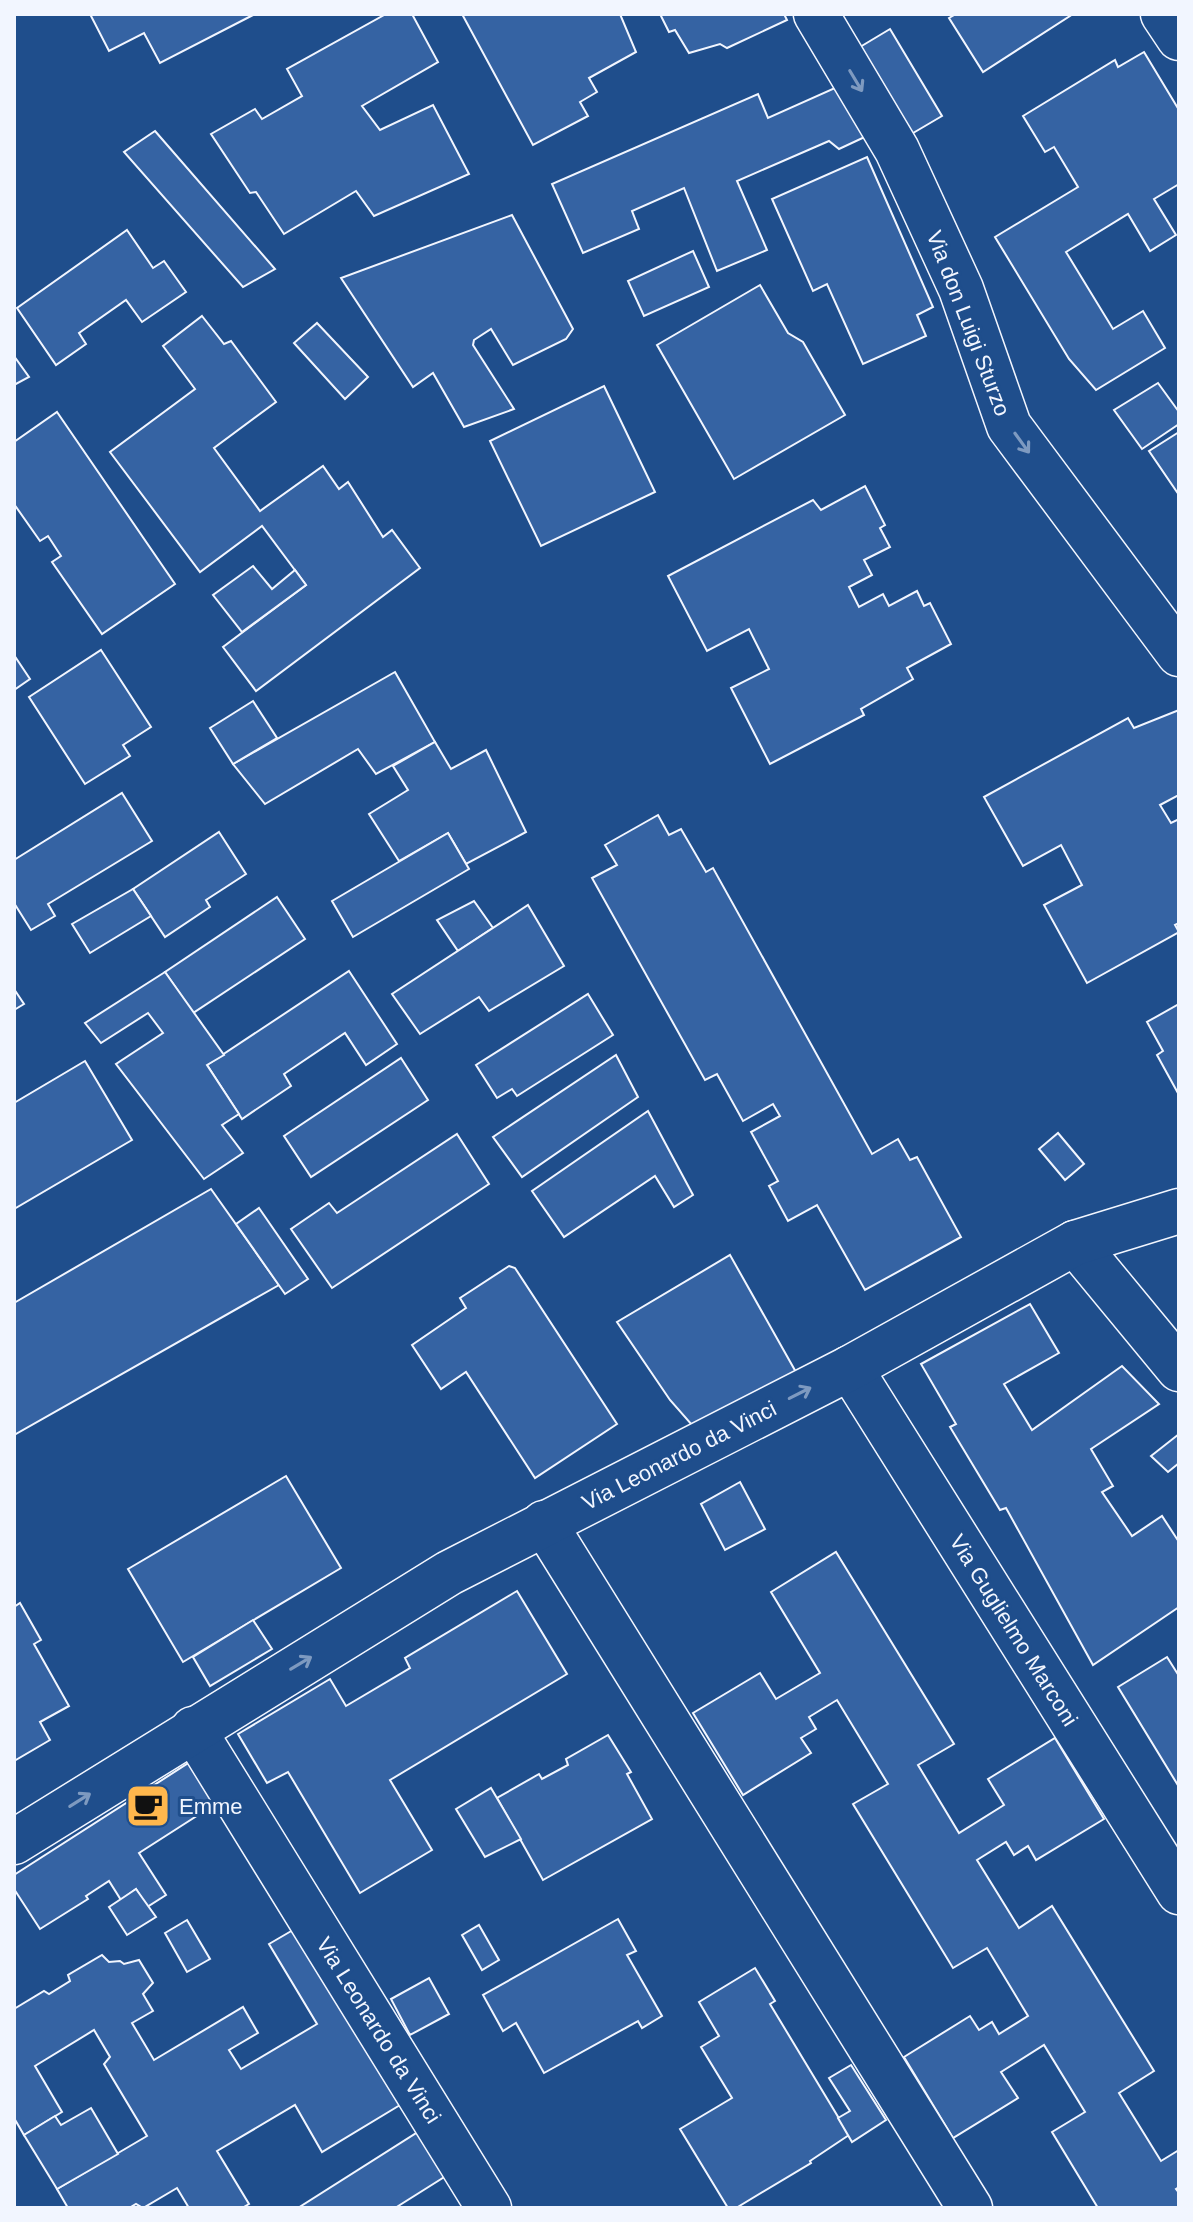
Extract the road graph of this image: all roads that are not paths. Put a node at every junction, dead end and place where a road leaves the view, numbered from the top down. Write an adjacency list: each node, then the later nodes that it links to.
1 (816, 14): 4 (street, Via don Luigi Sturzo, one-way to 4)
2 (1163, 14): 3 (street)
3 (1179, 38)
4 (1179, 654)
5 (1179, 1211): 6 (street, Via Leonardo da Vinci)
6 (1075, 1243): 7 (street, Via Leonardo da Vinci); 8 (street)
7 (850, 1368): 9 (street, Via Leonardo da Vinci, one-way to 7); 12 (street, Via Guglielmo Marconi)
8 (1179, 1369)
9 (544, 1523): 10 (street, Via Leonardo da Vinci, one-way to 9); 14 (street)
10 (193, 1729): 11 (street, Via Leonardo da Vinci, one-way to 10); 13 (street, Via Leonardo da Vinci)
11 (14, 1842)
12 (1179, 1892)
13 (489, 2208)
14 (970, 2208)

